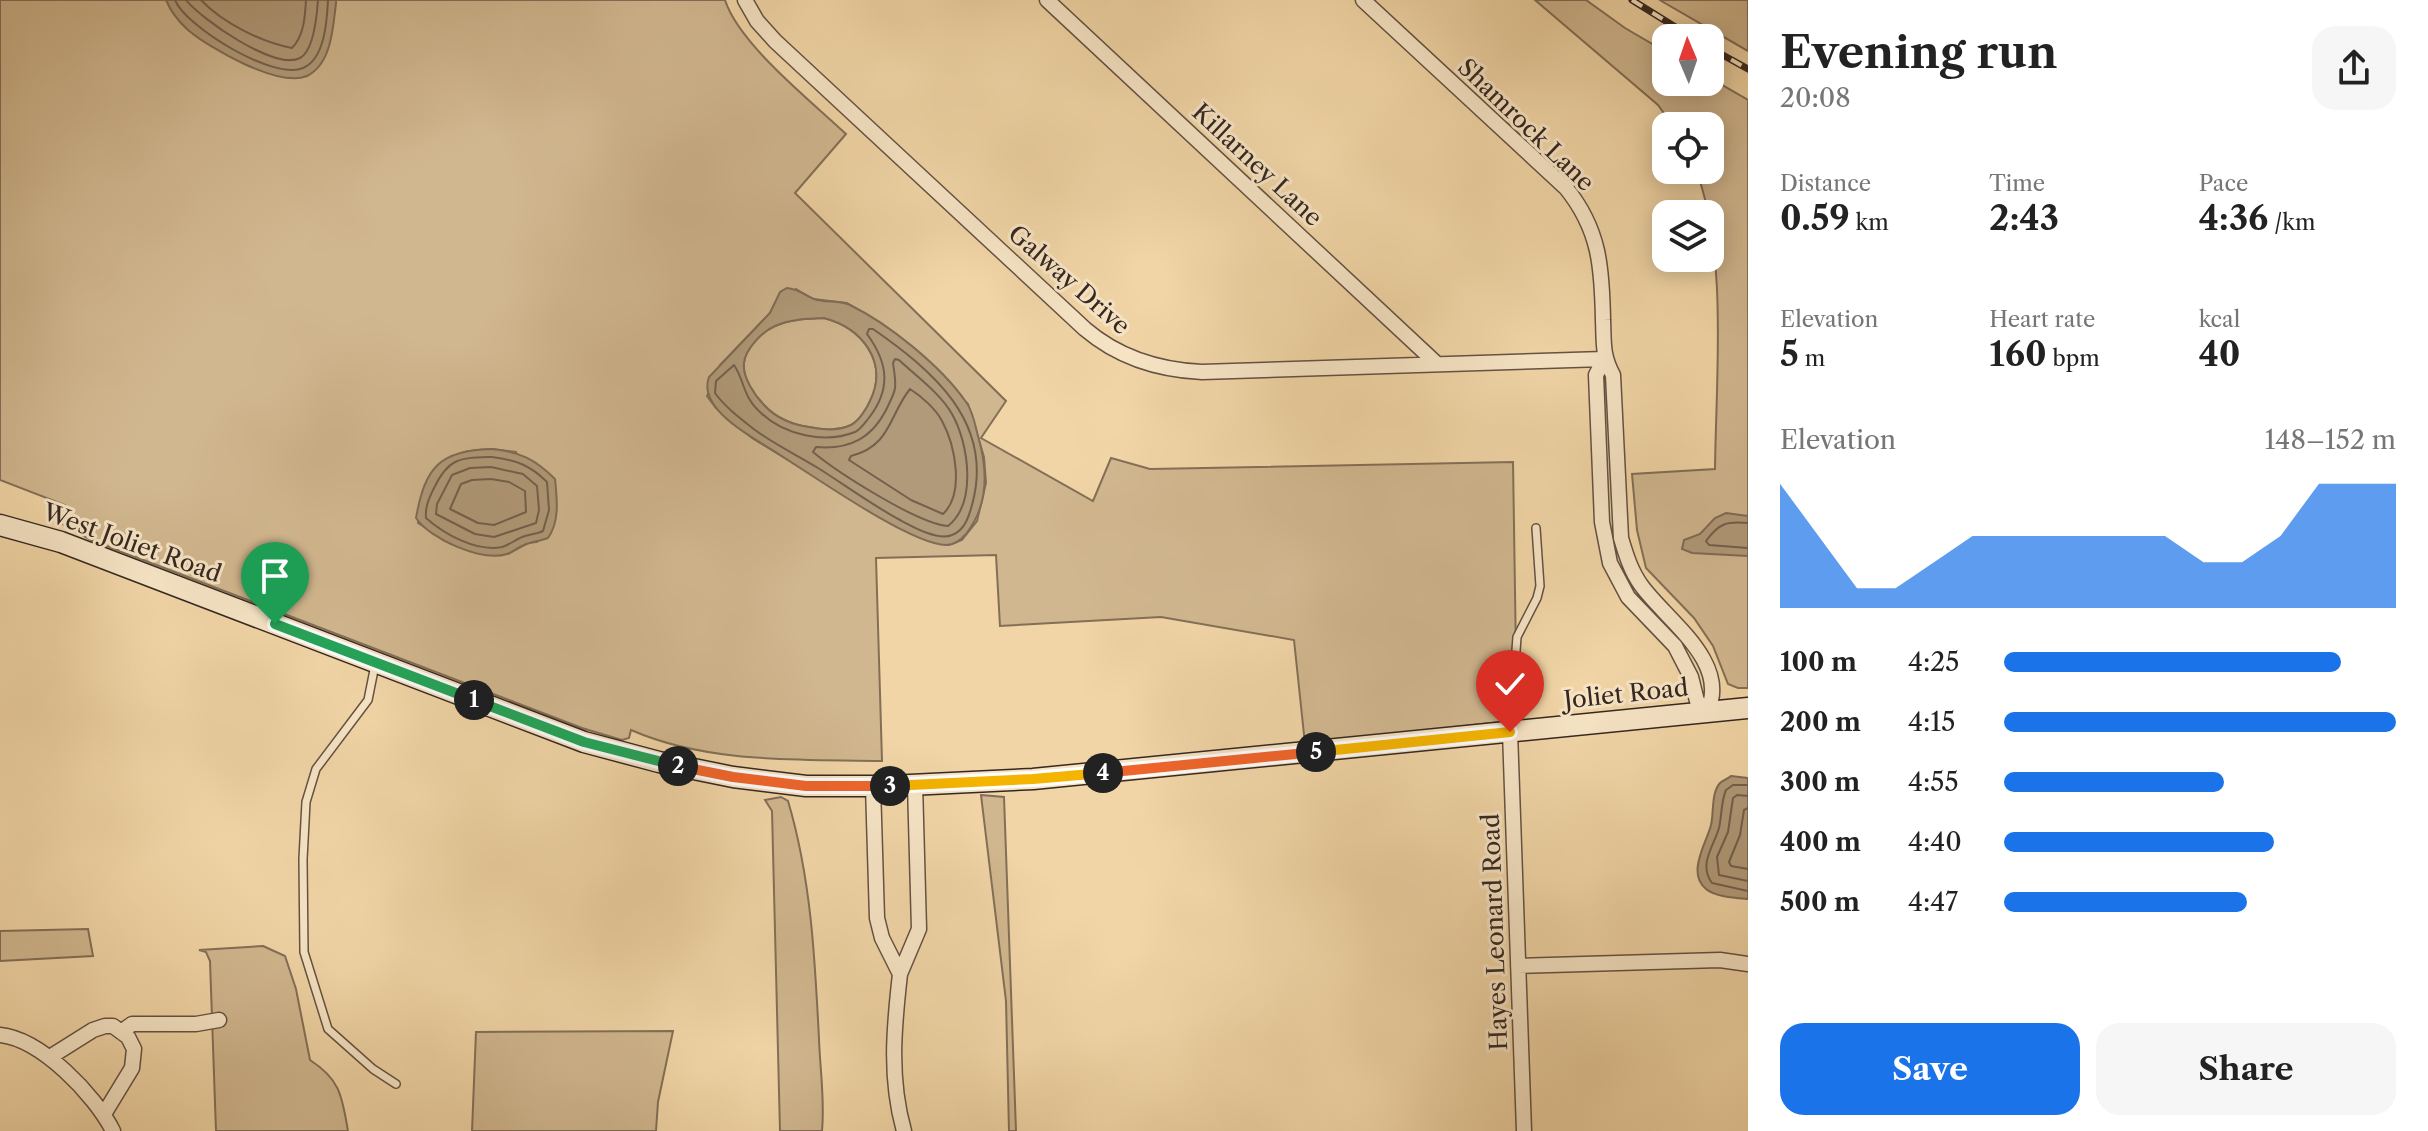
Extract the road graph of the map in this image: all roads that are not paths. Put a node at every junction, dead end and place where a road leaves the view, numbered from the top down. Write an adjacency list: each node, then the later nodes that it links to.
1 (745, 0): 5 (street, Galway Drive)
2 (1047, 0): 5 (street, Killarney Lane)
3 (1363, 0): 4 (street, Shamrock Lane)
4 (1604, 359): 5 (street, Galway Drive); 6 (street, Shamrock Lane); 7 (street, Shamrock Lane)
5 (1436, 363)
6 (1616, 441): 7 (lane); 10 (street, Shamrock Lane)
7 (1600, 442): 11 (street, Shamrock Lane)
8 (0, 525): 12 (main road, West Joliet Road)
9 (1536, 528): 15 (lane)
10 (1642, 587): 11 (lane); 14 (street, Shamrock Lane)
11 (1628, 597): 14 (street, Shamrock Lane)
12 (376, 663): 17 (main road, West Joliet Road); 25 (lane)
13 (1748, 708): 14 (main road, Joliet Road)
14 (1707, 712): 15 (main road, Joliet Road)
15 (1510, 732): 16 (main road, West Joliet Road); 19 (street, Hayes Leonard Road)
16 (915, 784): 17 (main road, West Joliet Road); 20 (street)
17 (873, 786): 20 (street)
18 (1748, 964): 19 (street)
19 (1518, 966): 29 (street, Hayes Leonard Road)
20 (900, 974): 28 (street)
21 (219, 1020): 22 (street)
22 (121, 1032): 24 (street); 26 (street)
23 (0, 1035): 24 (street)
24 (50, 1057): 26 (street)
25 (396, 1084)
26 (104, 1114): 27 (street)
27 (113, 1131)
28 (904, 1131)
29 (1524, 1131)

